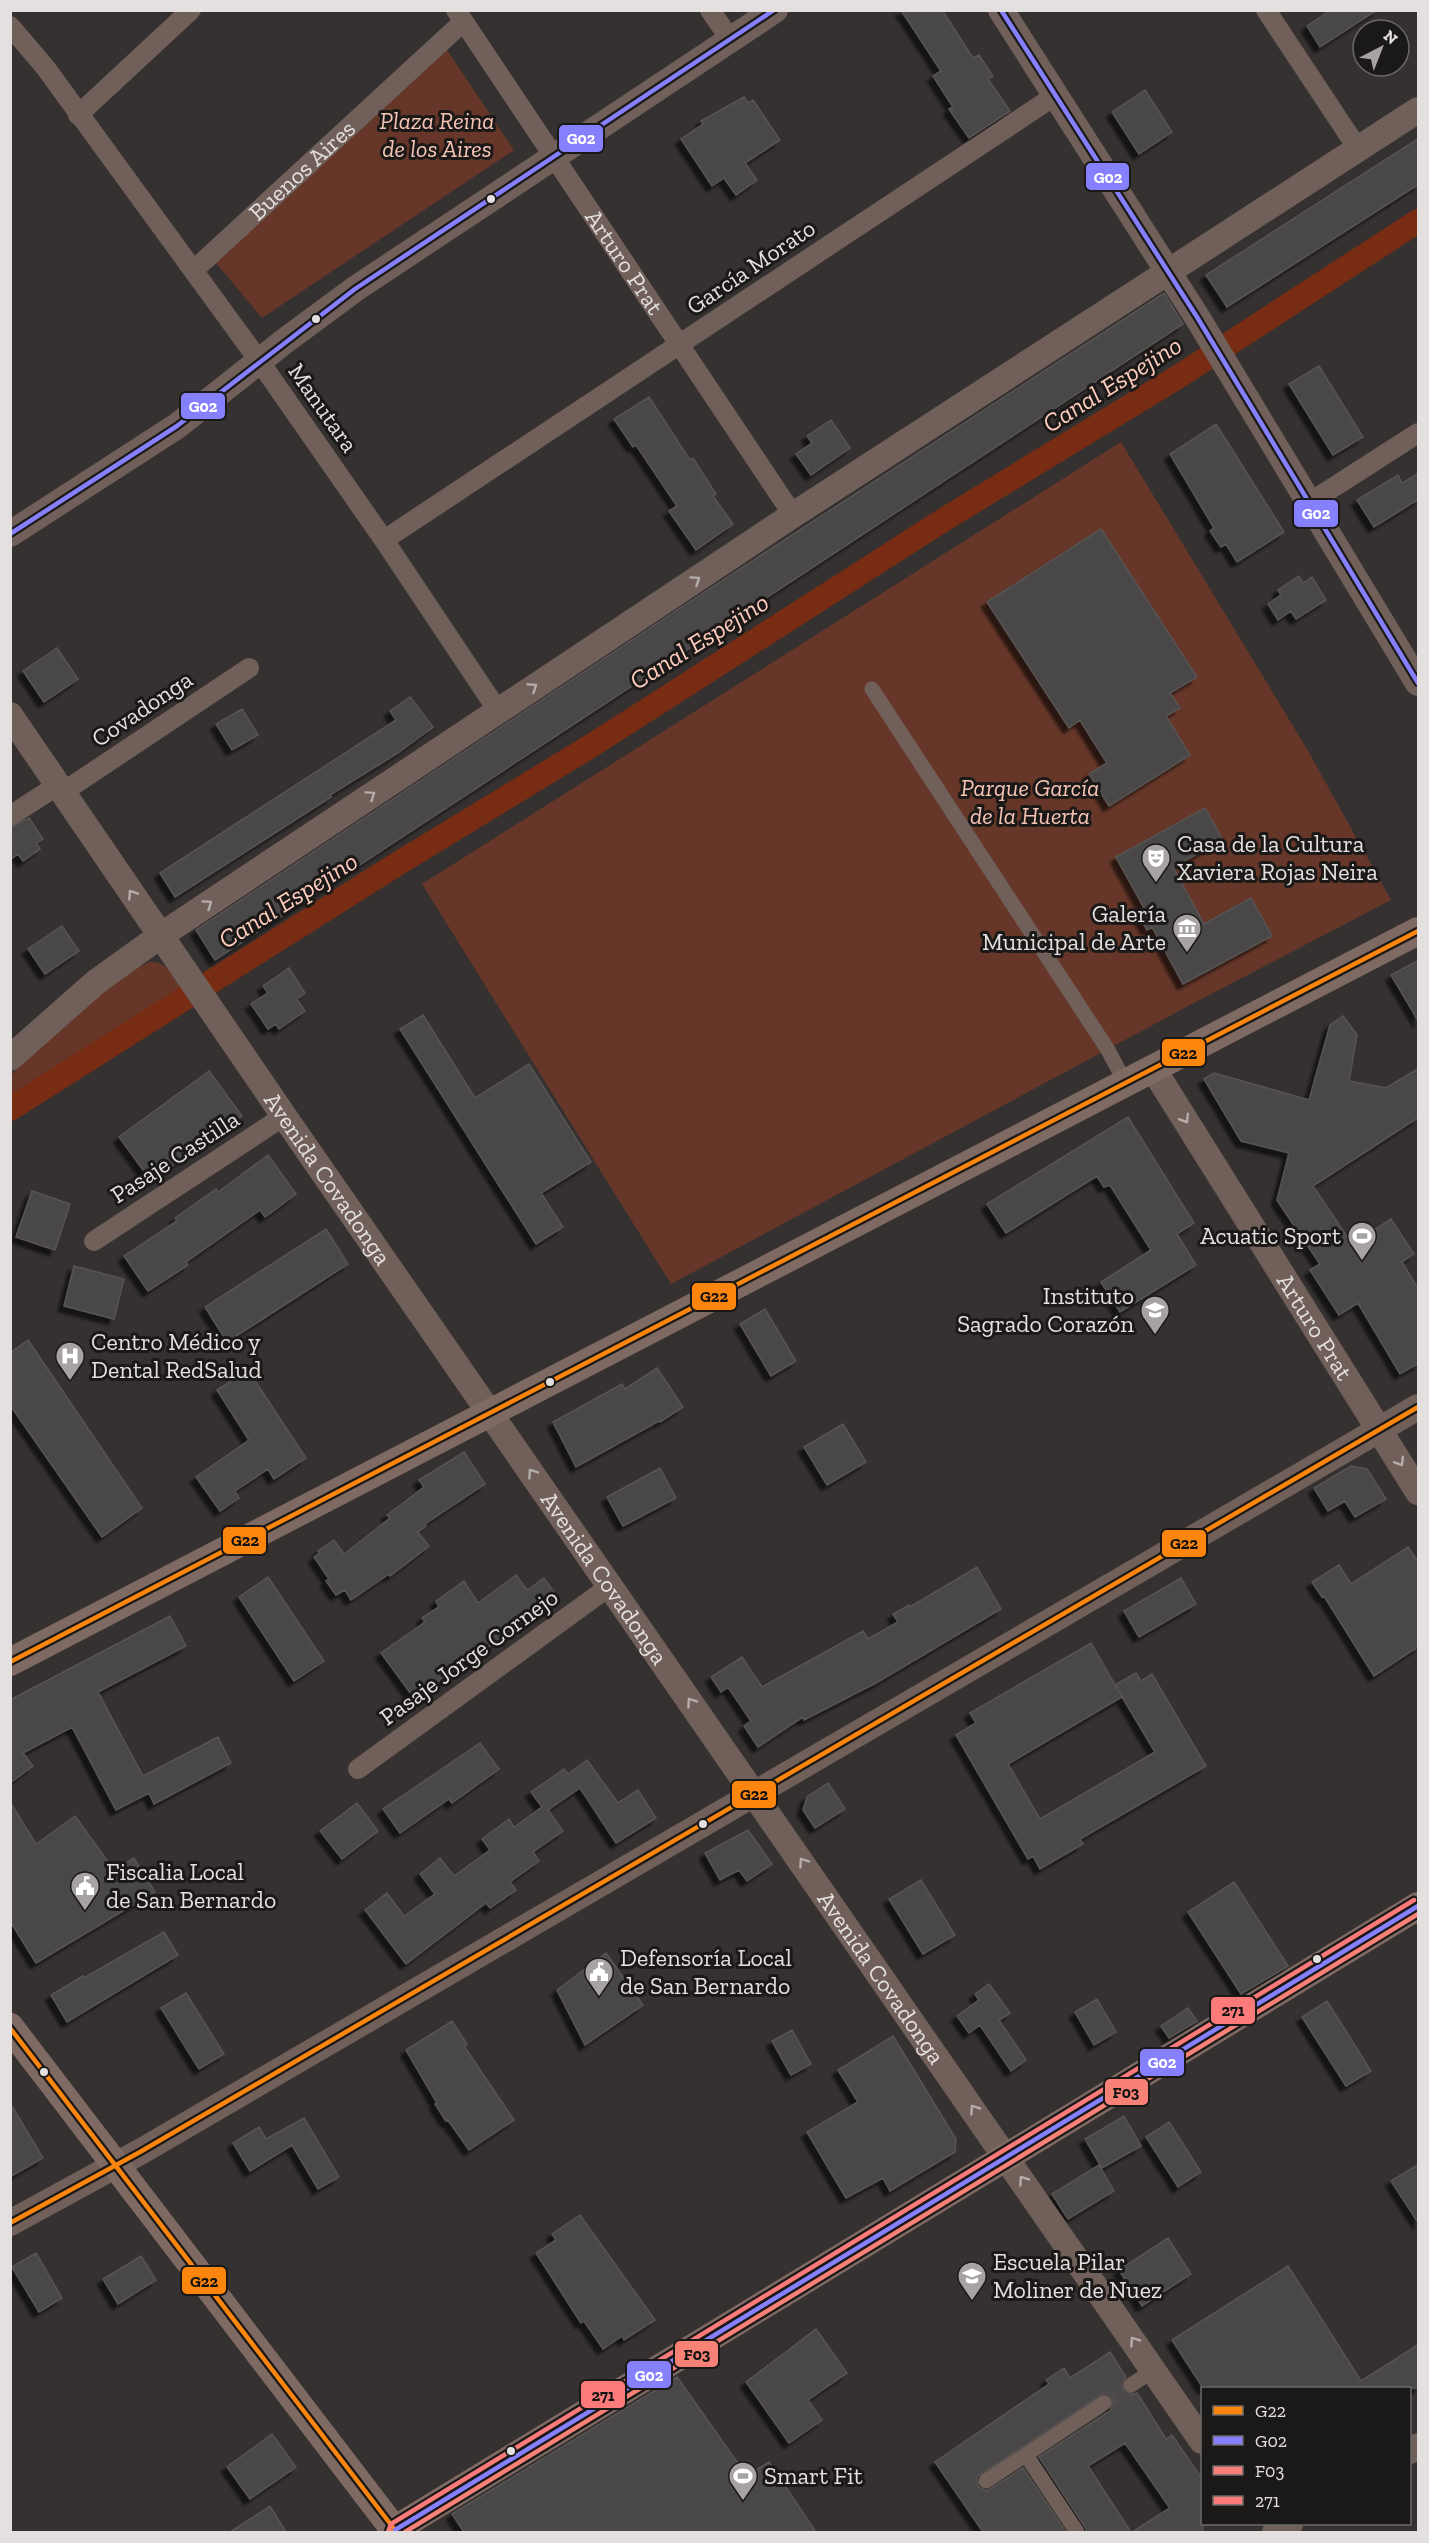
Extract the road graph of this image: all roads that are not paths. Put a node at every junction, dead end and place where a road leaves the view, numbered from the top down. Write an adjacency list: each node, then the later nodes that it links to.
1 (191, 10): 11 (street)
2 (710, 10): 8 (street)
3 (775, 10): 8 (street)
4 (1001, 10): 9 (street)
5 (1266, 10): 12 (street)
6 (459, 16): 13 (street, Arturo Prat); 14 (street, Buenos Aires)
7 (10, 26): 11 (street, Manutara)
8 (729, 39): 13 (street)
9 (1056, 95): 15 (street); 16 (street, García Morato)
10 (1419, 110): 12 (street)
11 (78, 115): 14 (street, Manutara)
12 (1358, 149): 15 (street)
13 (554, 158): 16 (street, Arturo Prat); 17 (street)
14 (194, 270): 17 (street, Manutara)
15 (1168, 271): 19 (street); 20 (street)
16 (680, 346): 20 (street, Arturo Prat); 22 (street, García Morato)
17 (260, 362): 21 (street); 22 (street, Manutara)
18 (1419, 433): 19 (street)
19 (1309, 503): 24 (street)
20 (794, 515): 26 (street, one-way to 20)
21 (10, 534)
22 (384, 540): 26 (street, Manutara)
23 (249, 668): 28 (street, Covadonga)
24 (1419, 683)
25 (872, 689): 34 (street)
26 (498, 711): 31 (street, one-way to 26)
27 (10, 715): 28 (street, Avenida Covadonga)
28 (60, 788): 29 (street, Covadonga); 31 (street, Avenida Covadonga, one-way to 28)
29 (10, 816)
30 (1419, 931): 33 (main road)
31 (160, 936): 32 (street); 35 (street, Avenida Covadonga)
32 (10, 1058)
33 (1154, 1070): 34 (main road); 39 (street, Arturo Prat, one-way to 39)
34 (1126, 1084): 38 (main road)
35 (284, 1116): 36 (street, Pasaje Castilla); 38 (street, Avenida Covadonga)
36 (94, 1241)
37 (1419, 1407): 39 (street)
38 (491, 1414): 41 (street, Avenida Covadonga, one-way to 38); 42 (main road)
39 (1380, 1430): 40 (street, Arturo Prat, one-way to 40); 44 (street)
40 (1419, 1492)
41 (610, 1586): 43 (street, Pasaje Jorge Cornejo); 44 (street, Avenida Covadonga, one-way to 41)
42 (10, 1662)
43 (358, 1769)
44 (755, 1795): 47 (street, Avenida Covadonga, one-way to 44); 48 (street)
45 (1419, 1905): 47 (main road)
46 (10, 2027): 48 (main road)
47 (1007, 2157): 50 (street, Avenida Covadonga, one-way to 47); 56 (main road)
48 (117, 2166): 49 (street); 56 (main road)
49 (10, 2223)
50 (1154, 2370): 51 (street); 53 (street, Avenida Covadonga)
51 (1131, 2385)
52 (1104, 2403): 54 (street)
53 (1201, 2438)
54 (1026, 2455): 55 (street); 57 (street)
55 (986, 2481)
56 (394, 2532)
57 (1077, 2532)

